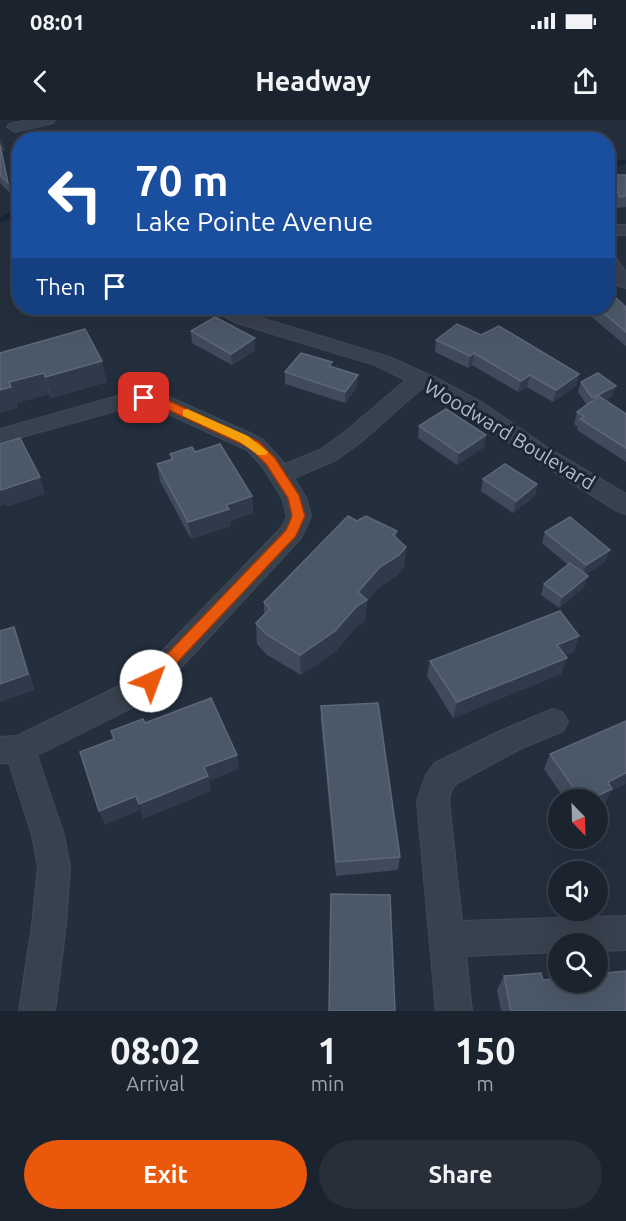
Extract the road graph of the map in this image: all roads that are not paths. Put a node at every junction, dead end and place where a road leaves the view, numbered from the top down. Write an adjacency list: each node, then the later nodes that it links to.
1 (48, 120): 2 (street)
2 (12, 124)
3 (615, 271): 4 (street)
4 (626, 282)
5 (237, 315): 6 (street, Woodward Boulevard)
6 (420, 379): 8 (street); 9 (street, Woodward Boulevard)
7 (0, 436): 8 (street)
8 (280, 476): 11 (street)
9 (626, 505)
10 (553, 722): 13 (street)
11 (10, 750): 14 (street)
12 (626, 933): 13 (street)
13 (447, 939): 15 (street)
14 (37, 1011)
15 (454, 1011)

